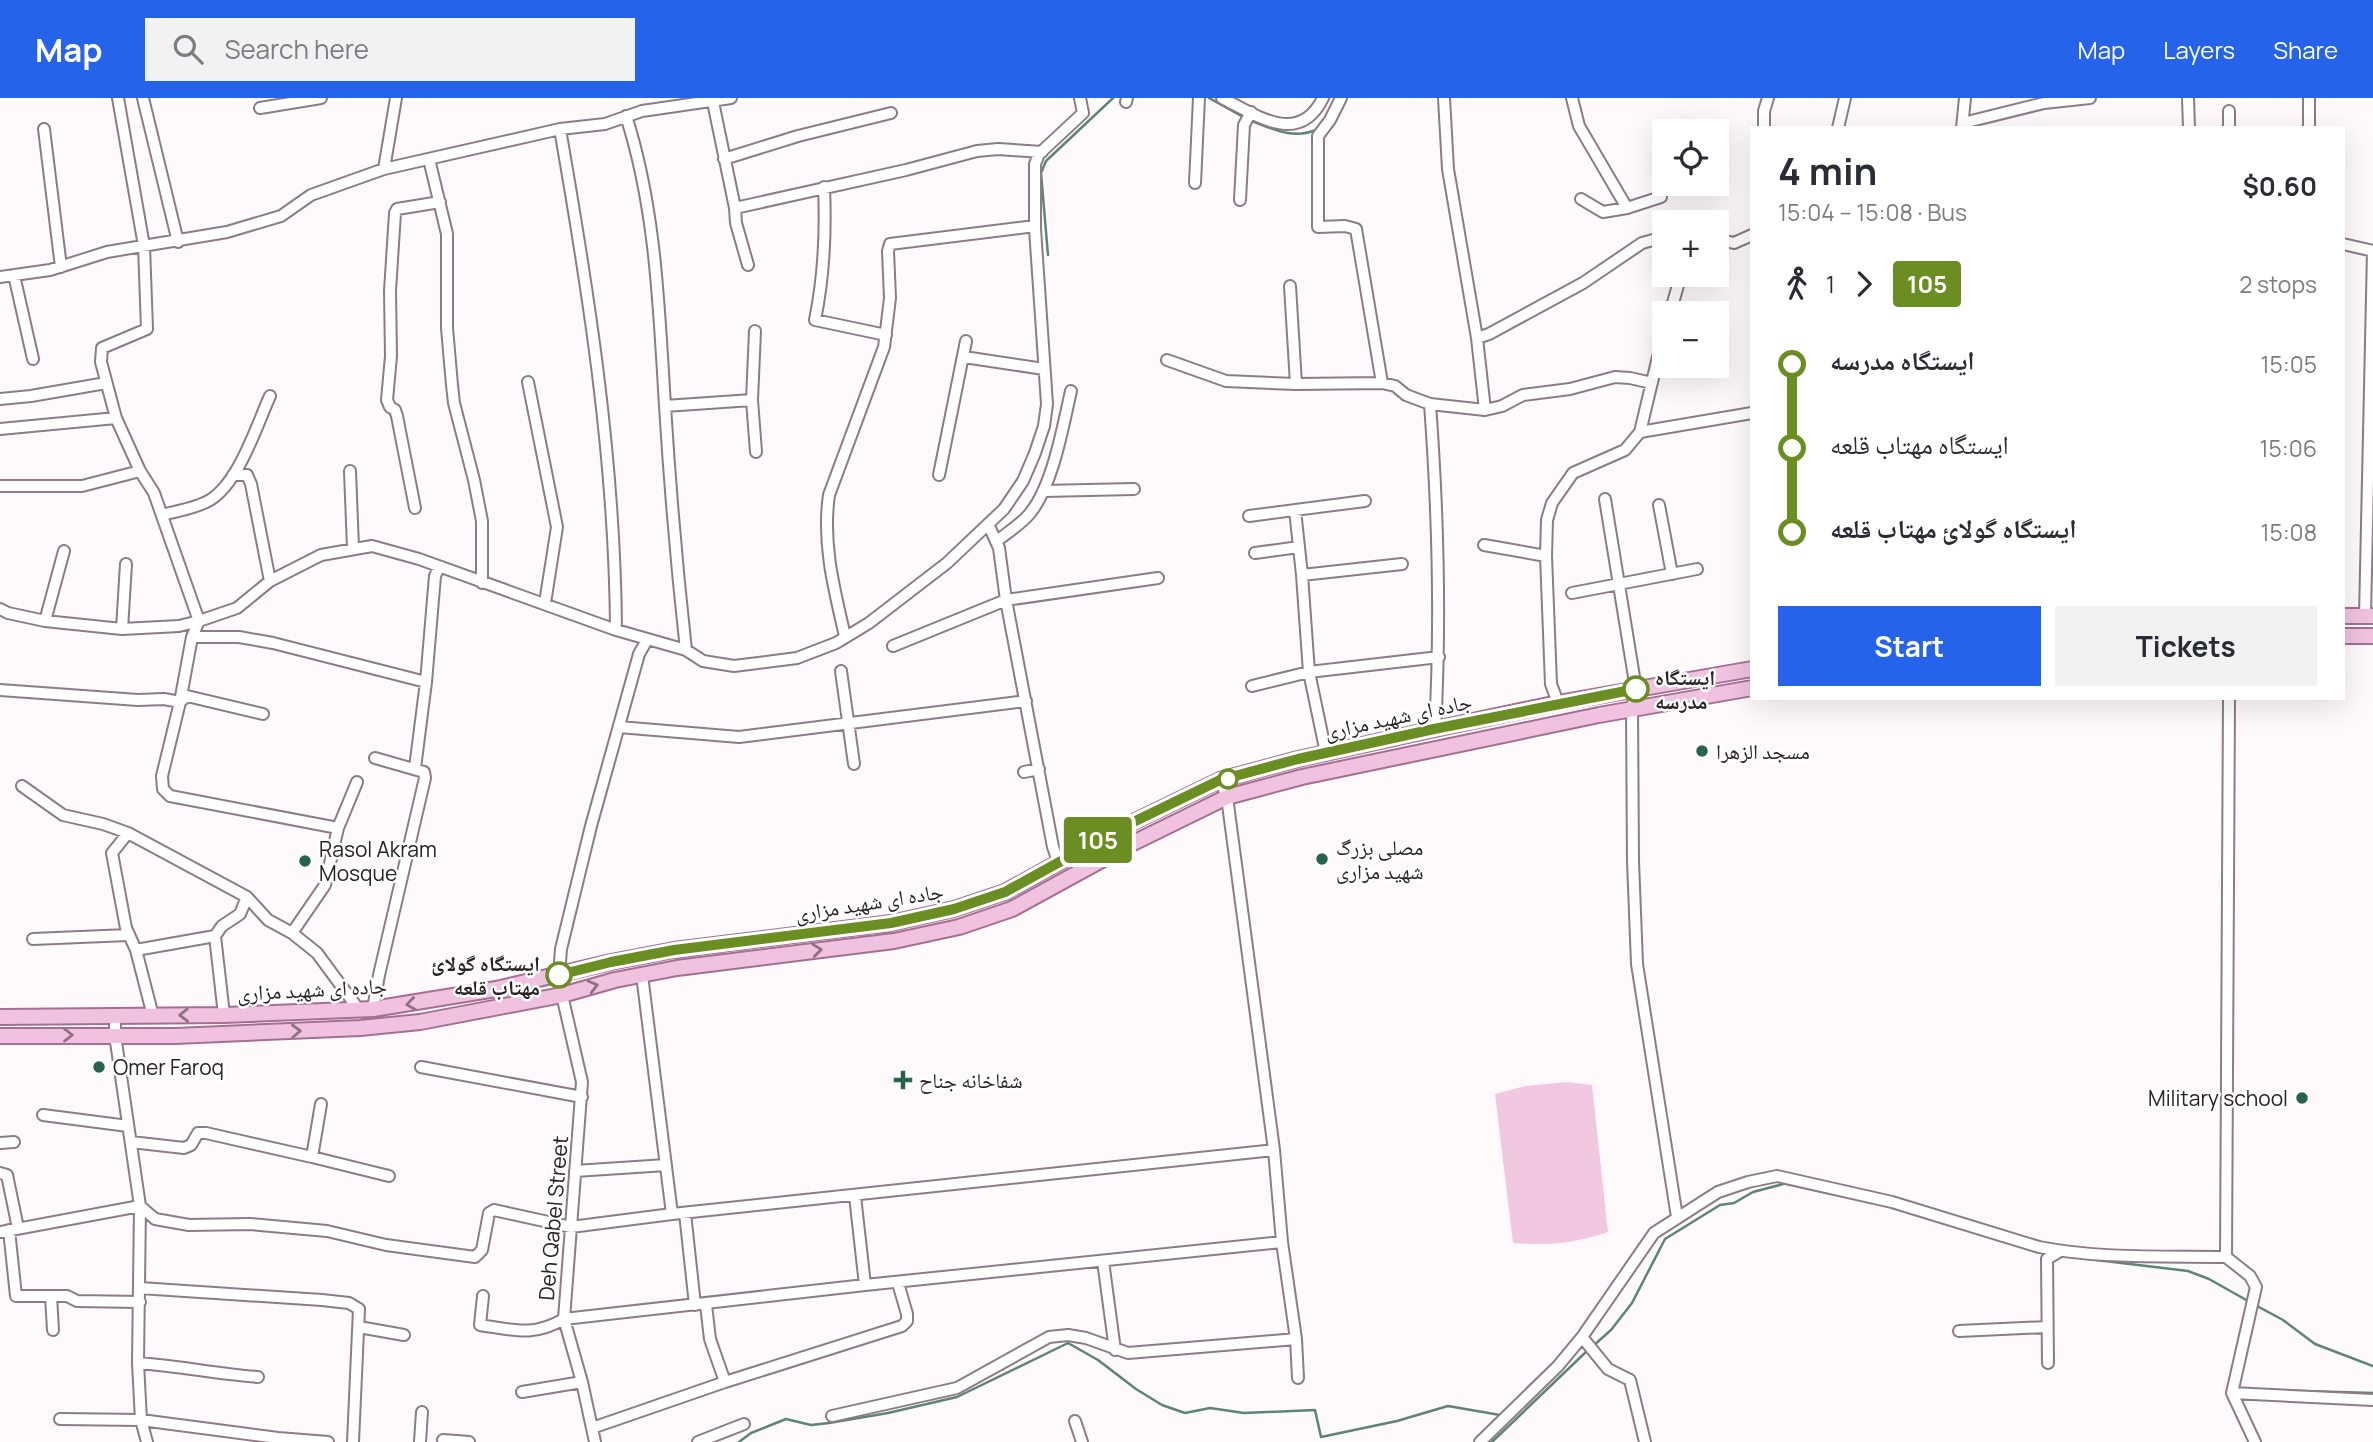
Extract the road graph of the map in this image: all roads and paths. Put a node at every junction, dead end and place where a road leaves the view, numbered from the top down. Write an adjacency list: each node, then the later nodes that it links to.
1 (118, 98): 53 (street)
2 (143, 98): 50 (street)
3 (321, 98): 21 (street)
4 (397, 98): 38 (street)
5 (731, 98): 20 (street)
6 (1080, 98): 35 (street)
7 (1222, 98): 24 (street)
8 (1323, 98): 26 (street)
9 (1340, 98): 26 (street)
10 (1444, 98): 61 (street)
11 (1572, 98): 46 (street)
12 (1768, 98): 28 (street)
13 (1845, 98): 29 (street)
14 (1965, 98): 27 (street)
15 (2090, 98): 19 (street)
16 (2188, 98): 30 (street)
17 (2309, 98): 32 (street)
18 (1198, 100): 39 (street)
19 (2044, 101): 27 (street)
20 (713, 102): 25 (street); 37 (street)
21 (260, 108)
22 (2229, 110): 31 (street)
23 (891, 113): 37 (street)
24 (1251, 113): 26 (street); 43 (street)
25 (626, 116): 34 (street); 78 (street)
26 (1316, 122): 70 (street)
27 (1962, 125)
28 (1764, 126)
29 (1838, 126)
30 (2189, 126)
31 (2229, 126)
32 (2309, 126)
33 (44, 129): 55 (street)
34 (560, 129): 36 (street); 126 (street)
35 (1042, 152): 40 (street); 47 (street)
36 (429, 159): 38 (street); 44 (street)
37 (724, 159): 45 (street)
38 (384, 169): 50 (street)
39 (1195, 183)
40 (824, 187): 45 (street); 60 (street)
41 (1661, 197): 46 (street)
42 (1581, 199): 46 (street)
43 (1240, 200)
44 (440, 202): 95 (street); 115 (street)
45 (735, 208): 54 (street)
46 (1626, 208)
47 (1035, 226): 60 (street); 66 (street)
48 (1750, 236): 51 (street)
49 (1652, 240): 61 (street)
50 (178, 242): 53 (street)
51 (1729, 242)
52 (2345, 244): 122 (street)
53 (144, 246): 55 (street); 69 (street)
54 (748, 265)
55 (61, 267): 56 (street)
56 (14, 275): 57 (street); 64 (street)
57 (0, 277)
58 (1290, 286): 72 (street)
59 (755, 331): 76 (street)
60 (886, 335): 128 (street)
61 (1477, 338): 79 (street)
62 (966, 341): 63 (street)
63 (964, 357): 66 (street); 88 (street)
64 (33, 359)
65 (1167, 360): 72 (street)
66 (1044, 369): 99 (street)
67 (1653, 378): 71 (street)
68 (528, 382): 119 (street)
69 (106, 383): 75 (street); 81 (street)
70 (1382, 383): 72 (street); 77 (street)
71 (1652, 383): 79 (street); 83 (street)
72 (1296, 384)
73 (1071, 391): 91 (street)
74 (270, 396): 87 (street)
75 (0, 399)
76 (752, 400): 78 (street); 84 (street)
77 (1430, 404): 79 (street); 134 (street)
78 (665, 406): 133 (street)
79 (1485, 410)
80 (1750, 413): 83 (street)
81 (116, 418): 82 (street); 85 (street)
82 (0, 429)
83 (1640, 432): 106 (street)
84 (756, 452)
85 (140, 471): 89 (street); 97 (street)
86 (350, 471): 103 (street)
87 (233, 475): 97 (street); 114 (street)
88 (939, 475)
89 (0, 486)
90 (1134, 489): 91 (street)
91 (1042, 491): 100 (street)
92 (1605, 499): 116 (street)
93 (1365, 501): 96 (street)
94 (1659, 505): 111 (street)
95 (415, 508)
96 (1294, 510): 98 (street); 102 (street)
97 (162, 515): 124 (street)
98 (1250, 516)
99 (989, 526): 100 (street); 128 (street)
100 (997, 541): 118 (street)
101 (1484, 545): 106 (street)
102 (1299, 547): 105 (street); 112 (street)
103 (354, 548): 110 (street); 114 (street)
104 (64, 551): 123 (street)
105 (1255, 553)
106 (1546, 556): 146 (street)
107 (126, 564): 125 (street)
108 (1402, 564): 112 (street)
109 (1697, 569): 111 (street)
110 (437, 572): 115 (street); 138 (street)
111 (1672, 574): 116 (street)
112 (1302, 575): 137 (street)
113 (1158, 578): 118 (street)
114 (271, 581): 124 (street)
115 (482, 583): 119 (street)
116 (1620, 584): 117 (street); 141 (street)
117 (1572, 593)
118 (1006, 600): 131 (street); 144 (street)
119 (545, 603): 126 (street)
120 (0, 609): 123 (street)
121 (2345, 616): 122 (main road)
122 (2369, 616)
123 (45, 621): 125 (street)
124 (199, 621): 125 (street); 127 (street)
125 (122, 629)
126 (616, 630): 132 (street)
127 (193, 635): 138 (street); 145 (street)
128 (845, 636): 133 (street)
129 (2345, 636): 130 (main road)
130 (2373, 636)
131 (893, 646)
132 (643, 647): 133 (street); 150 (street)
133 (685, 650)
134 (1439, 657): 137 (street); 151 (street)
135 (1750, 669): 141 (main road, جاده ای شهید مزاری)
136 (841, 671): 149 (street)
137 (1309, 672): 139 (street); 152 (street)
138 (426, 682): 155 (street)
139 (1252, 685)
140 (1750, 688): 147 (main road, جاده ای شهید مزاری)
141 (1636, 689): 146 (main road, جاده ای شهید مزاری); 147 (street)
142 (0, 690): 145 (street)
143 (2229, 700): 206 (street)
144 (1026, 701): 149 (street); 156 (street)
145 (180, 702): 148 (street); 162 (street)
146 (1558, 703): 151 (main road, جاده ای شهید مزاری)
147 (1632, 709): 161 (main road, جاده ای شهید مزاری); 201 (street)
148 (263, 714)
149 (850, 724): 150 (street); 154 (street)
150 (619, 727): 173 (street)
151 (1434, 729): 152 (main road, جاده ای شهید مزاری)
152 (1326, 753): 158 (main road, جاده ای شهید مزاری)
153 (374, 758): 155 (street)
154 (854, 764)
155 (415, 768): 176 (street)
156 (1039, 769): 157 (street); 164 (street)
157 (1024, 772)
158 (1220, 780): 161 (street); 164 (main road, جاده ای شهید مزاری)
159 (357, 782): 162 (street)
160 (22, 786): 163 (street)
161 (1227, 797): 172 (main road, جاده ای شهید مزاری, one-way to 161); 191 (street)
162 (338, 828): 166 (street)
163 (128, 833): 165 (street); 167 (street)
164 (1058, 861): 170 (main road, جاده ای شهید مزاری)
165 (247, 897): 166 (street); 168 (street)
166 (292, 933): 176 (street)
167 (128, 935): 169 (street); 171 (street)
168 (215, 936): 171 (street); 177 (street)
169 (33, 939)
170 (769, 939): 172 (main road); 173 (main road, جاده ای شهید مزاری)
171 (136, 950): 179 (street)
172 (772, 955): 174 (main road, جاده ای شهید مزاری)
173 (559, 975): 176 (main road, جاده ای شهید مزاری, one-way to 176)
174 (642, 975): 175 (main road, جاده ای شهید مزاری, one-way to 174); 193 (street)
175 (562, 995): 182 (main road, جاده ای شهید مزاری, one-way to 175); 184 (street, Deh Qabel Street)
176 (366, 1010): 177 (main road, جاده ای شهید مزاری)
177 (224, 1015): 179 (main road, جاده ای شهید مزاری, one-way to 179)
178 (115, 1016): 179 (main road, جاده ای شهید مزاری); 180 (main road, جاده ای شهید مزاری); 182 (street)
179 (152, 1016)
180 (0, 1017)
181 (0, 1035): 182 (main road, جاده ای شهید مزاری, one-way to 182)
182 (115, 1035): 187 (street)
183 (421, 1067): 184 (street)
184 (582, 1097): 194 (street, Deh Qabel Street)
185 (321, 1104): 192 (street)
186 (43, 1115): 187 (street)
187 (128, 1126): 189 (street)
188 (14, 1142): 190 (street)
189 (131, 1142): 192 (street); 198 (street)
190 (0, 1143)
191 (1274, 1150): 197 (street); 204 (street)
192 (312, 1157): 196 (street)
193 (666, 1165): 194 (street); 200 (street)
194 (575, 1171): 202 (street, Deh Qabel Street)
195 (0, 1172): 203 (street)
196 (388, 1176)
197 (855, 1196): 199 (street); 209 (street)
198 (140, 1206): 202 (street); 203 (street); 210 (street)
199 (685, 1213): 200 (street); 214 (street)
200 (672, 1214): 202 (street)
201 (1677, 1217): 205 (street); 221 (street)
202 (570, 1227): 215 (street, Deh Qabel Street)
203 (9, 1230): 211 (street)
204 (1282, 1242): 207 (street); 222 (street)
205 (2060, 1251): 206 (street); 217 (street)
206 (2226, 1257): 231 (street)
207 (1102, 1261): 208 (street); 223 (street)
208 (898, 1283): 209 (street); 229 (street)
209 (865, 1285): 214 (street)
210 (140, 1288): 213 (street); 216 (street)
211 (51, 1296): 213 (street); 218 (street)
212 (483, 1296): 215 (street)
213 (140, 1302): 224 (street)
214 (701, 1305): 215 (street); 229 (street)
215 (564, 1320): 228 (street, Deh Qabel Street)
216 (359, 1327): 220 (street); 244 (street)
217 (2047, 1327): 219 (street); 225 (street)
218 (52, 1330)
219 (1959, 1331)
220 (404, 1335)
221 (1582, 1337): 250 (street); 251 (street)
222 (1296, 1339): 223 (street); 227 (street)
223 (1115, 1350): 234 (street)
224 (138, 1363): 226 (street); 236 (street)
225 (2048, 1363)
226 (258, 1377)
227 (1298, 1378)
228 (582, 1382): 230 (street); 239 (street, Deh Qabel Street)
229 (725, 1382): 239 (street)
230 (522, 1392)
231 (2232, 1393): 232 (street); 252 (street)
232 (2373, 1400)
233 (422, 1412): 245 (street)
234 (832, 1416)
235 (60, 1419): 236 (street)
236 (141, 1420): 240 (street); 242 (street)
237 (1075, 1421): 249 (street)
238 (744, 1424): 248 (street)
239 (592, 1428): 247 (street, Deh Qabel Street)
240 (278, 1440): 243 (street)
241 (443, 1440): 246 (street)
242 (147, 1442)
243 (328, 1442)
244 (353, 1442)
245 (420, 1442)
246 (469, 1442)
247 (595, 1442)
248 (698, 1442)
249 (1082, 1442)
250 (1480, 1442)
251 (1645, 1442)
252 (2255, 1442)

